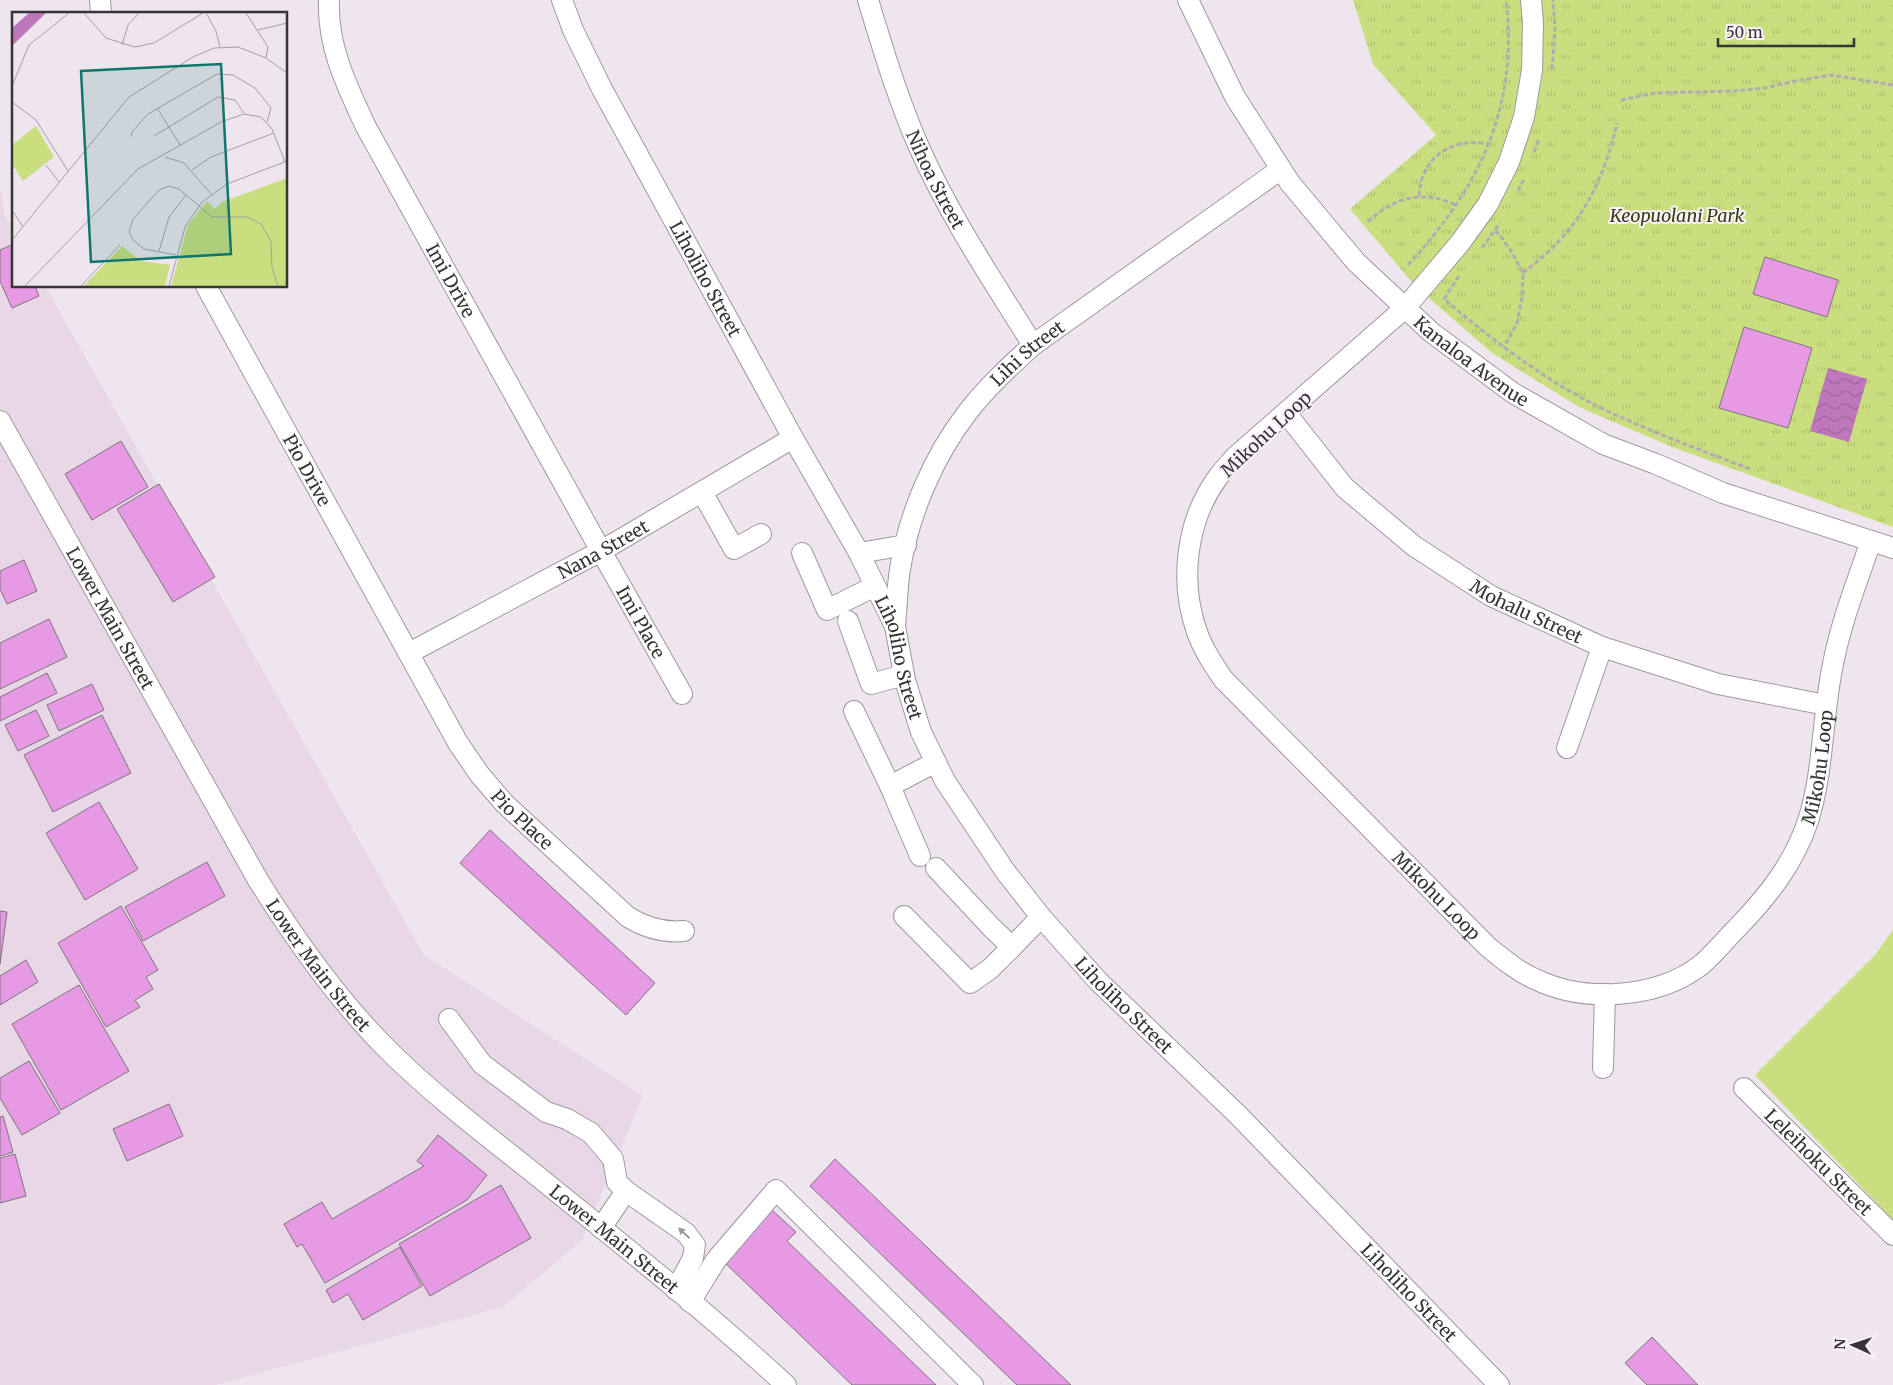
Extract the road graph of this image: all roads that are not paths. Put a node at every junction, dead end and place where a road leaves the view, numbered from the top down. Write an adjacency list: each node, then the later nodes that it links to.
1 (329, 0): 18 (street, Imi Drive)
2 (562, 0): 12 (street, Liholiho Street)
3 (868, 0): 9 (street, Nihoa Street)
4 (1188, 0): 6 (street, Kanaloa Avenue)
5 (1531, 0): 8 (street, Mikohu Loop)
6 (1282, 169): 8 (street, Kanaloa Avenue); 9 (street, Lihi Street)
7 (207, 288): 25 (street, Pio Drive)
8 (1405, 308): 10 (street, Mikohu Loop); 15 (street, Kanaloa Avenue)
9 (1033, 345): 16 (street, Lihi Street)
10 (1286, 414): 24 (street, Mohalu Street); 39 (street, Mikohu Loop)
11 (0, 421): 44 (street, Lower Main Street)
12 (793, 438): 13 (street, Nana Street); 20 (street, Liholiho Street)
13 (702, 492): 14 (street); 18 (street, Nana Street)
14 (761, 534)
15 (1870, 541): 17 (street, Kanaloa Avenue); 28 (street, Mikohu Loop)
16 (906, 545): 20 (street); 23 (street, Lihi Street)
17 (1893, 548)
18 (601, 551): 25 (street, Nana Street); 27 (street, Imi Place)
19 (802, 552): 21 (street)
20 (859, 553): 21 (street, Liholiho Street)
21 (875, 586): 23 (street, Liholiho Street)
22 (848, 620): 26 (street)
23 (895, 626): 26 (street, Liholiho Street)
24 (1602, 647): 28 (street, Mohalu Street); 30 (street)
25 (410, 654): 37 (street, Pio Place)
26 (904, 675): 31 (street, Liholiho Street)
27 (682, 694)
28 (1826, 705): 39 (street, Mikohu Loop)
29 (854, 711): 32 (street)
30 (1567, 748)
31 (936, 762): 32 (street); 36 (street, Liholiho Street)
32 (890, 786): 33 (street)
33 (920, 856)
34 (936, 868): 38 (street)
35 (904, 916): 38 (street)
36 (1041, 917): 38 (street); 49 (street, Liholiho Street)
37 (684, 931)
38 (1012, 947)
39 (1605, 994): 41 (street)
40 (449, 1019): 43 (street)
41 (1603, 1068)
42 (1744, 1088): 45 (street, Leleihoku Street)
43 (626, 1191): 44 (street); 46 (street, one-way to 43)
44 (602, 1228): 46 (street, Lower Main Street)
45 (1893, 1235)
46 (683, 1296): 47 (street, Lower Main Street); 48 (street)
47 (786, 1385)
48 (973, 1385)
49 (1499, 1385)

